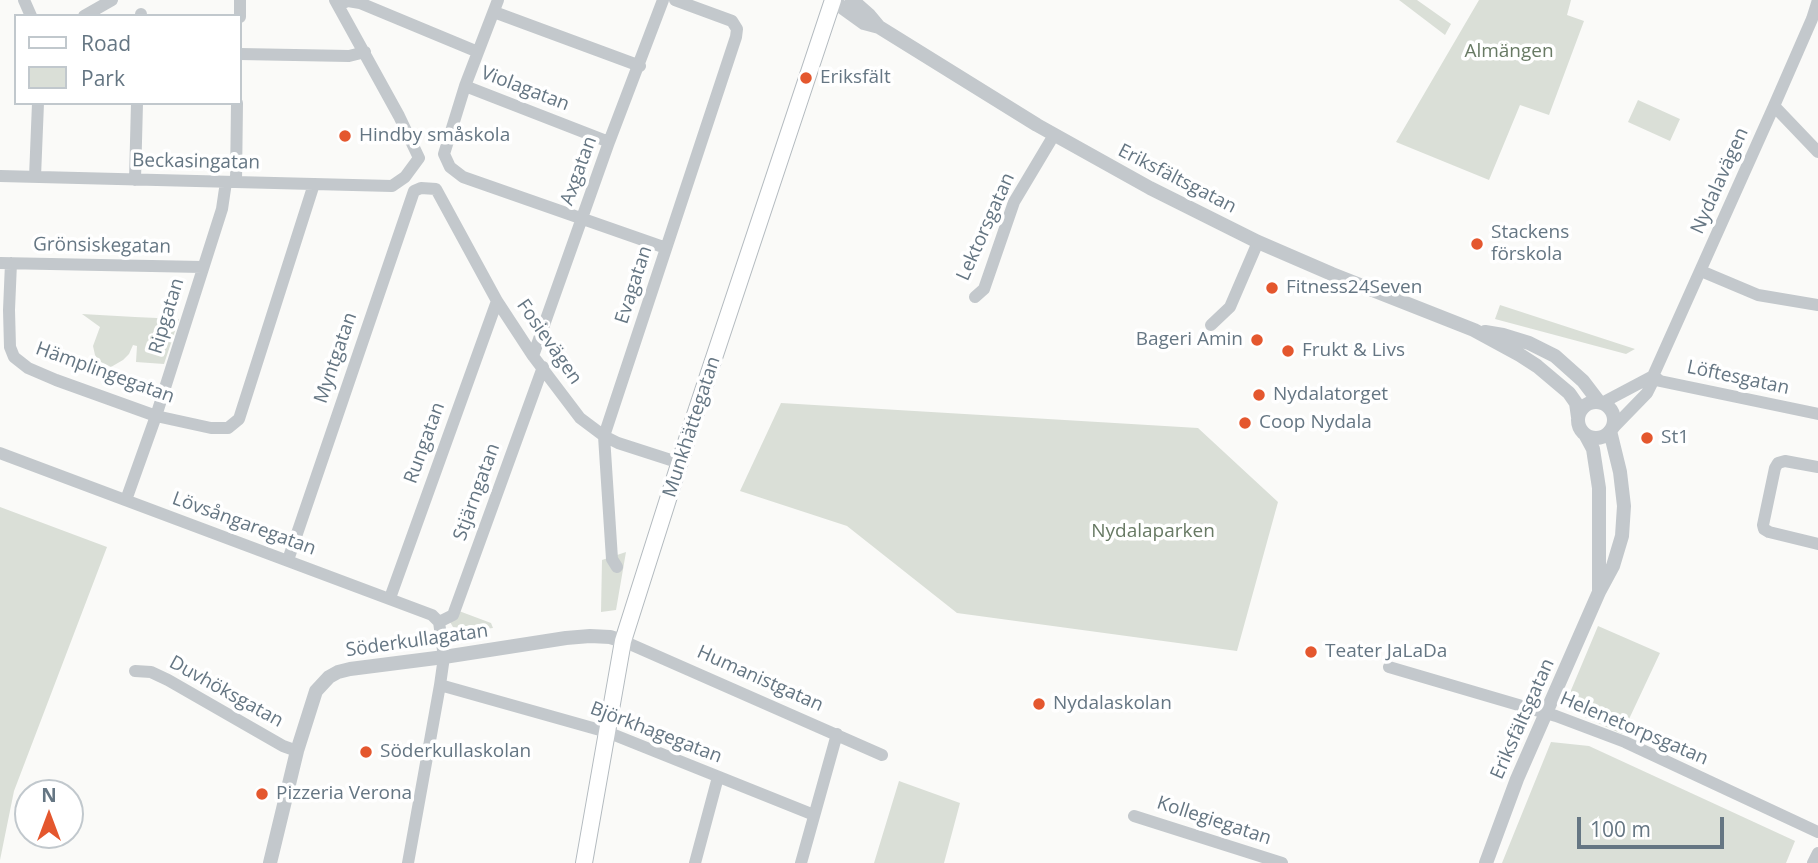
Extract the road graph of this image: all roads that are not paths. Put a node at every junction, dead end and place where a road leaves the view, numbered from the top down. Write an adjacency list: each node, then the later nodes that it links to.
1 (112, 0): 10 (street)
2 (663, 0): 15 (street, Axgatan)
3 (674, 0): 32 (street, Evagatan)
4 (832, 0): 11 (street, Eriksfältsgatan); 52 (main road, Munkhättegatan)
5 (852, 0): 11 (street, Eriksfältsgatan)
6 (1818, 0): 20 (street, Nydalavägen)
7 (337, 3): 8 (street); 12 (street)
8 (385, 6): 13 (street)
9 (496, 6): 13 (street); 15 (street)
10 (88, 14)
11 (879, 27): 21 (street, Eriksfältsgatan)
12 (365, 52): 14 (street); 28 (street, Beckasingatan)
13 (478, 52): 16 (street)
14 (242, 54)
15 (640, 66): 22 (street, Axgatan)
16 (465, 86): 22 (street, Violagatan); 30 (street)
17 (38, 105): 25 (street)
18 (137, 105): 26 (street)
19 (237, 105): 27 (street, Ripgatan)
20 (1774, 107): 23 (street); 35 (street, Nydalavägen)
21 (1054, 135): 31 (street, Eriksfältsgatan); 36 (street, Lektorsgatan)
22 (609, 142): 30 (street, Axgatan)
23 (1818, 152)
24 (0, 176): 25 (street, Beckasingatan)
25 (35, 177): 26 (street, Beckasingatan)
26 (135, 180): 27 (street, Beckasingatan)
27 (231, 182): 28 (street, Beckasingatan); 34 (street, Ripgatan)
28 (314, 184): 46 (street, Hämplingegatan)
29 (436, 189): 37 (street, Fosievägen); 56 (street, Myntgatan)
30 (582, 219): 32 (street); 41 (street, Axgatan)
31 (1258, 242): 39 (street); 40 (street, Eriksfältsgatan)
32 (666, 248): 49 (street, Evagatan)
33 (6, 263): 34 (street, Grönsiskegatan); 46 (street, Hämplingegatan)
34 (202, 267): 46 (street, Ripgatan)
35 (1701, 271): 38 (street); 43 (street, Nydalavägen)
36 (975, 297)
37 (497, 301): 41 (street, Fosievägen); 59 (street, Rungatan)
38 (1818, 305)
39 (1212, 325)
40 (1474, 330): 44 (street, Eriksfältsgatan); 47 (street, Eriksfältsgatan)
41 (533, 356): 42 (street, Fosievägen)
42 (543, 367): 49 (street, Fosievägen); 60 (street, Stjärngatan)
43 (1653, 376): 44 (street); 45 (street, Löftesgatan); 48 (street, Nydalavägen)
44 (1600, 402): 47 (street); 48 (street)
45 (1818, 414)
46 (156, 416): 54 (street, Ripgatan)
47 (1578, 417): 50 (street)
48 (1611, 430): 50 (street); 58 (street, Eriksfältsgatan)
49 (604, 436): 52 (street, Fosievägen); 57 (street, Evagatan)
50 (1586, 436): 58 (street, Eriksfältsgatan)
51 (0, 453): 54 (street, Lövsångaregatan)
52 (680, 463): 61 (main road, Munkhättegatan)
53 (1818, 467): 55 (street)
54 (126, 500): 56 (street, Lövsångaregatan)
55 (1818, 544)
56 (288, 560): 59 (street, Lövsångaregatan)
57 (617, 568)
58 (1599, 592): 66 (street, Eriksfältsgatan)
59 (390, 598): 60 (street, Lövsångaregatan)
60 (439, 622): 62 (street)
61 (623, 640): 62 (street, Söderkullagatan); 67 (main road, Munkhättegatan); 68 (street, Humanistgatan)
62 (444, 657): 65 (street); 69 (street, Söderkullagatan)
63 (1389, 667): 66 (street, Helenetorpsgatan)
64 (135, 671): 69 (street, Duvhöksgatan)
65 (440, 685): 67 (street, Björkhagegatan); 77 (street)
66 (1547, 714): 74 (street, Helenetorpsgatan); 82 (street, Eriksfältsgatan)
67 (607, 732): 71 (street, Björkhagegatan); 78 (main road, Munkhättegatan)
68 (837, 734): 70 (street, Humanistgatan); 72 (street)
69 (297, 751): 76 (street, Söderkullagatan)
70 (882, 755)
71 (718, 777): 72 (street, Björkhagegatan); 79 (street)
72 (814, 815): 80 (street)
73 (1134, 816): 81 (street, Kollegiegatan)
74 (1818, 832)
75 (1818, 853): 83 (street)
76 (270, 863)
77 (408, 863)
78 (584, 863)
79 (695, 863)
80 (801, 863)
81 (1282, 863)
82 (1486, 863)
83 (1813, 863)

